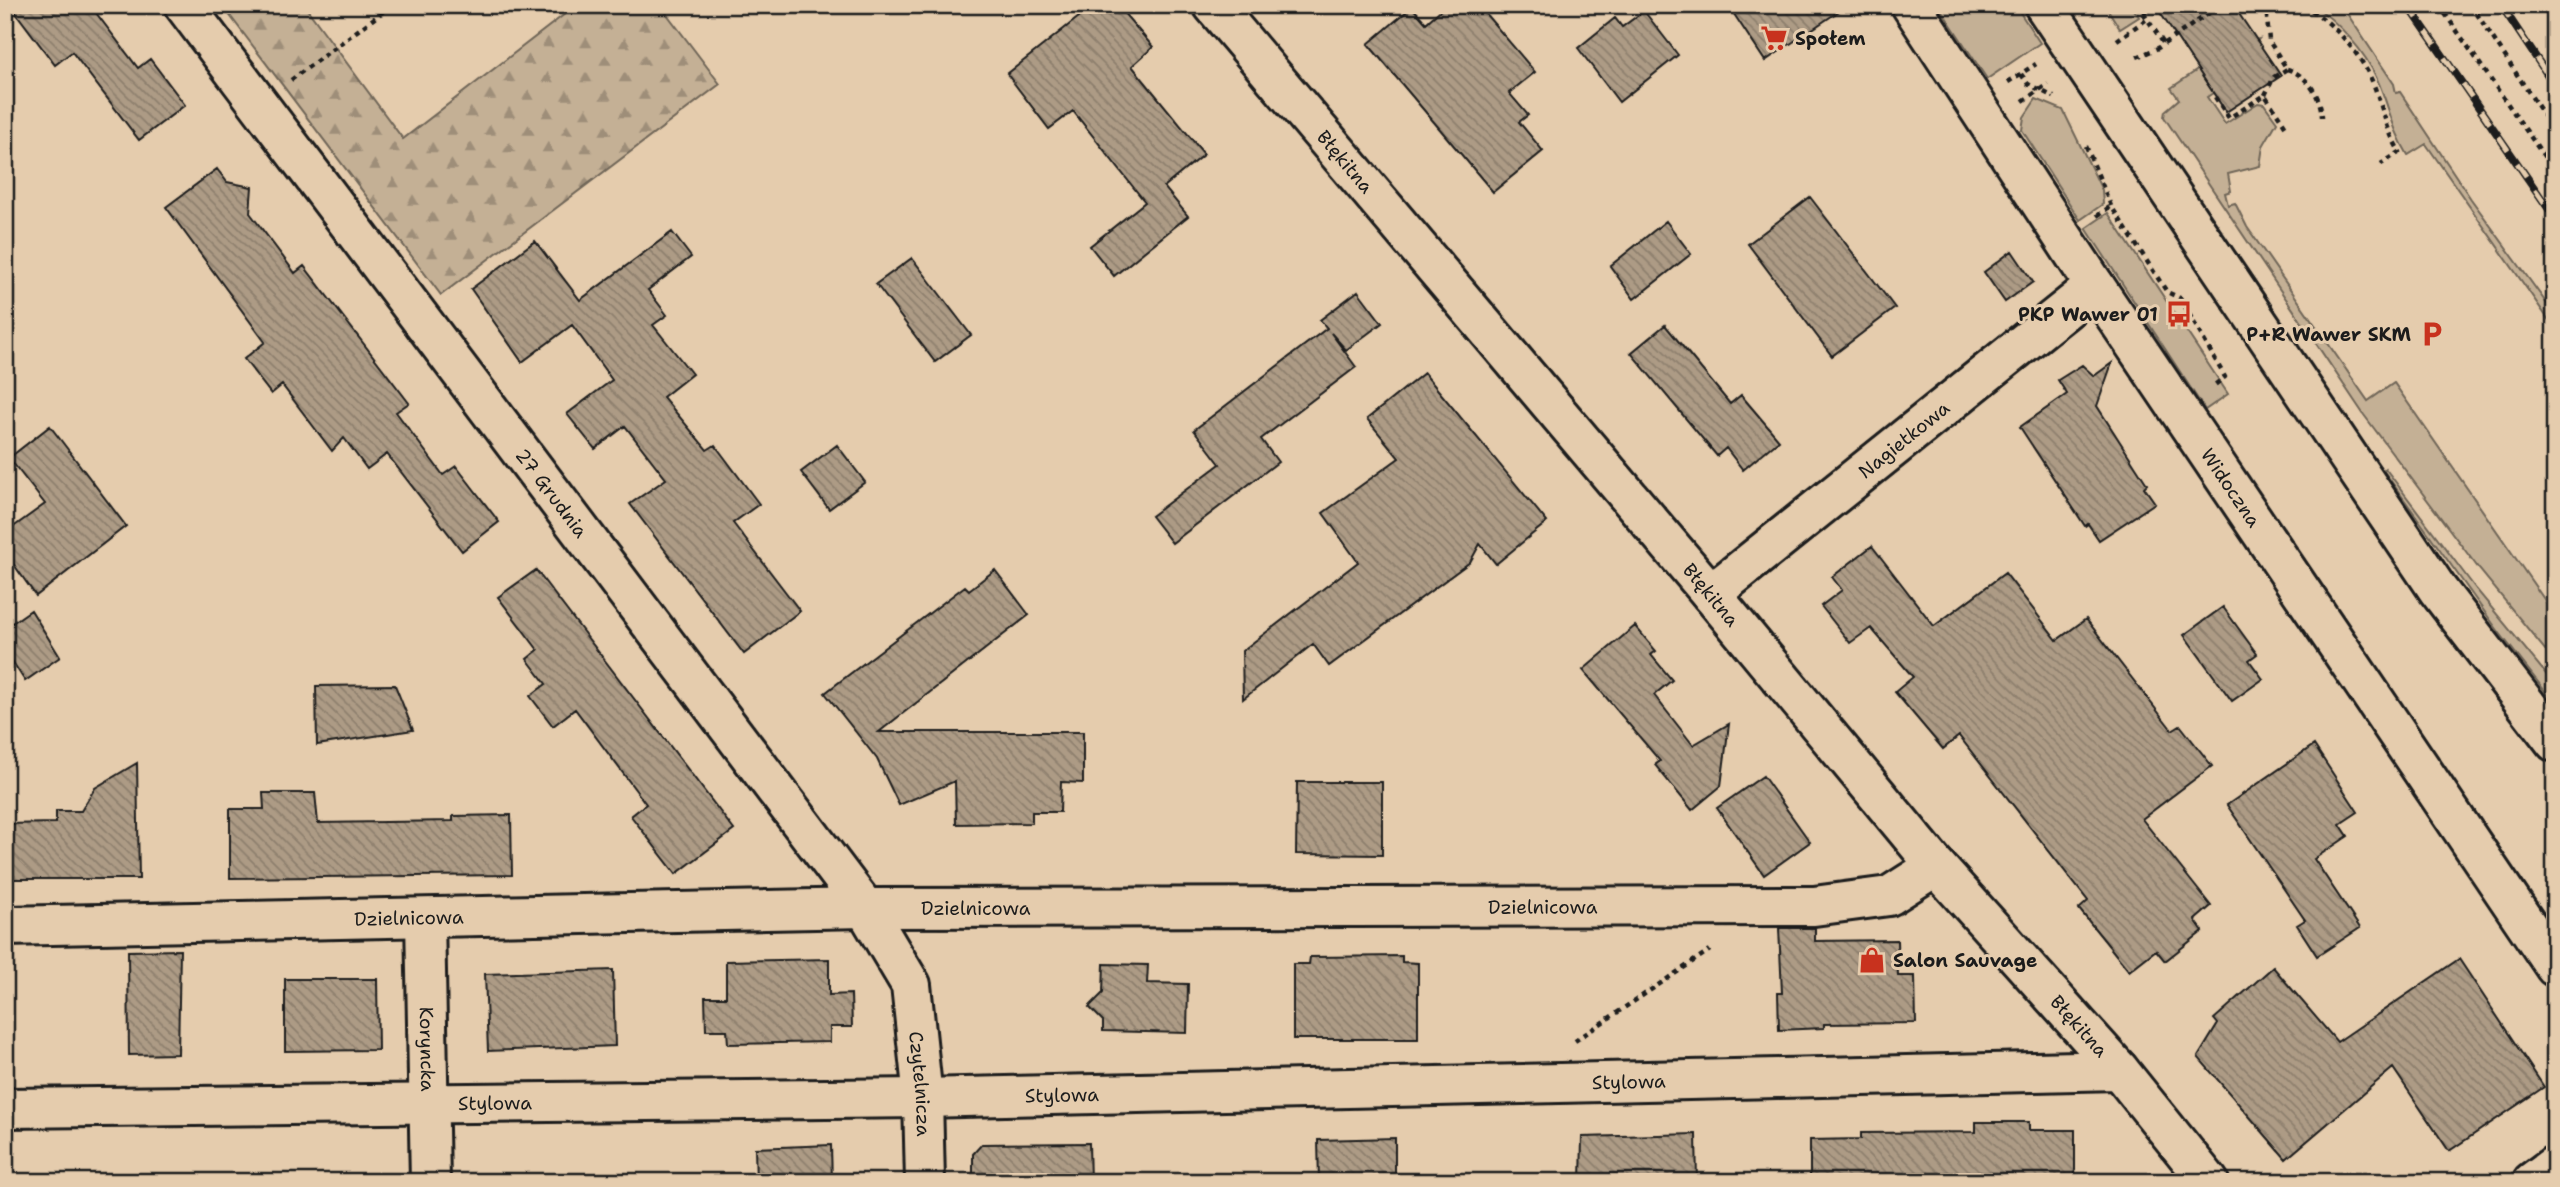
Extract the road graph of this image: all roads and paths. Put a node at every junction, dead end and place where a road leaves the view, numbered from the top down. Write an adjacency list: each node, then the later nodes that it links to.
1 (184, 5): 35 (street, 27 Grudnia)
2 (392, 5): 18 (path)
3 (1213, 5): 32 (street, Błękitna)
4 (1910, 5): 30 (street, Widoczna)
5 (2044, 5): 33 (street)
6 (2138, 5): 13 (path)
7 (2156, 5): 13 (path)
8 (2221, 5): 14 (path)
9 (2266, 5): 16 (path)
10 (2303, 5): 26 (path)
11 (2439, 5): 27 (path)
12 (2471, 5): 24 (path)
13 (2143, 13): 14 (path)
14 (2164, 44): 15 (path)
15 (2137, 57)
16 (2287, 69): 19 (path); 22 (path)
17 (2021, 74): 21 (path)
18 (283, 86)
19 (2264, 95): 20 (path); 23 (path)
20 (2215, 97)
21 (2059, 100)
22 (2322, 117)
23 (2288, 130)
24 (2555, 132)
25 (2084, 141): 28 (path)
26 (2381, 164)
27 (2555, 172)
28 (2111, 206): 29 (path); 31 (path)
29 (2095, 217)
30 (2095, 286): 32 (street, Nagietkowa); 39 (street, Widoczna)
31 (2225, 377)
32 (1711, 594): 34 (street, Błękitna)
33 (2555, 742)
34 (1936, 866): 35 (street, Dzielnicowa); 42 (street, Błękitna)
35 (864, 908): 36 (street, Dzielnicowa); 40 (street, 27 Grudnia)
36 (425, 918): 37 (street, Dzielnicowa); 44 (street, Koryncka)
37 (5, 926)
38 (1717, 945): 41 (path)
39 (2555, 967)
40 (911, 985): 43 (street, Czytelnicza)
41 (1569, 1045)
42 (2119, 1070): 43 (street, Stylowa); 49 (street, Błękitna)
43 (923, 1098): 44 (street, Stylowa); 48 (street, Czytelnicza)
44 (429, 1102): 45 (street, Stylowa); 47 (street, Koryncka)
45 (5, 1108)
46 (2555, 1165): 50 (street)
47 (430, 1182)
48 (925, 1182)
49 (2209, 1182)
50 (2532, 1182)

